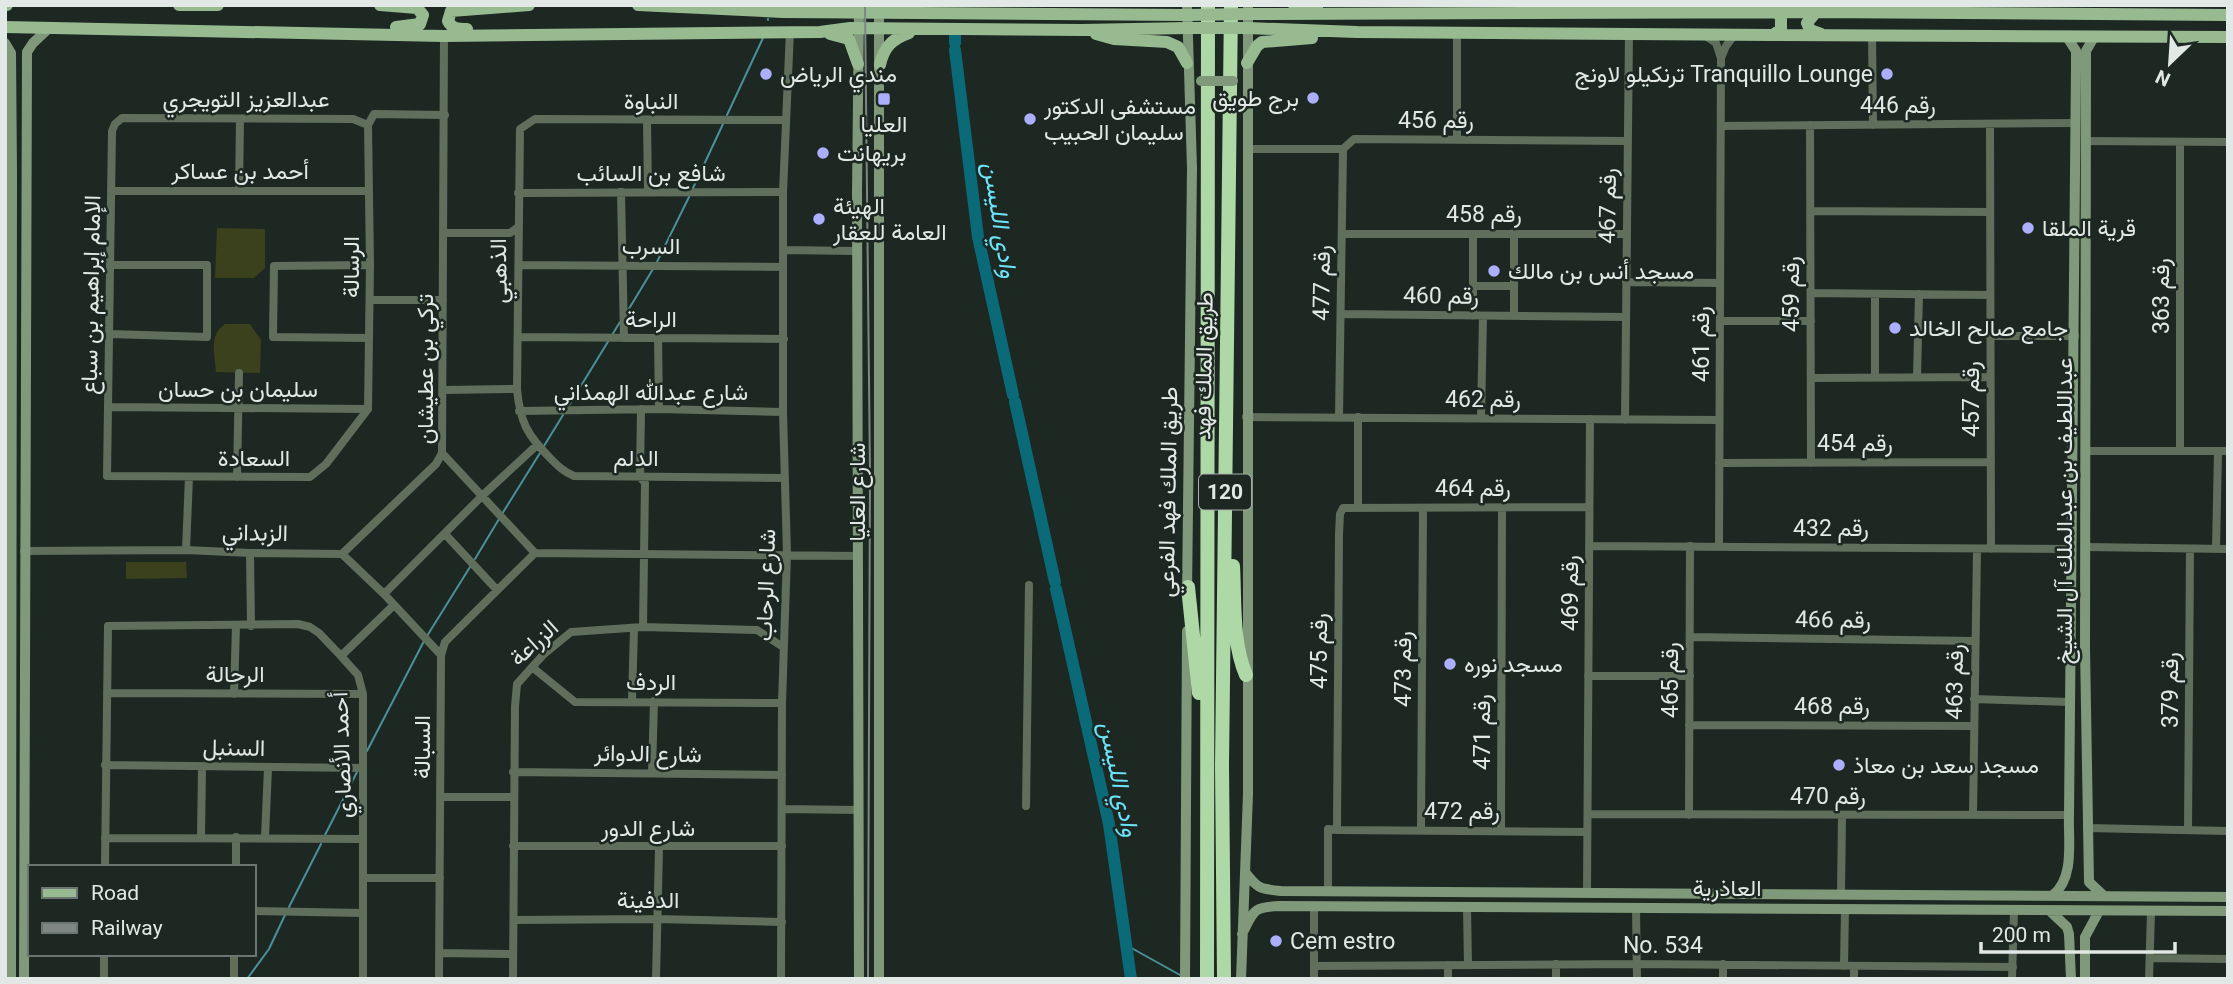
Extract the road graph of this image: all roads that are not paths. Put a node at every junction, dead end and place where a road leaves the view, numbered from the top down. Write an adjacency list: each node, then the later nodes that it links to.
1 (179, 5): 2 (main road)
2 (218, 5)
3 (380, 5): 37 (main road)
4 (529, 5): 40 (main road)
5 (638, 5): 11 (main road)
6 (903, 5): 23 (main road)
7 (1118, 5): 25 (main road)
8 (1208, 5): 229 (highway, طريق الملك فهد / 120)
9 (1231, 5): 176 (highway, طريق الملك فهد / 120)
10 (1294, 5): 26 (main road)
11 (859, 8): 12 (main road); 30 (street, شارع العليا)
12 (879, 9): 23 (main road); 33 (street, شارع العليا)
13 (991, 9): 23 (main road); 25 (main road)
14 (1468, 9): 19 (main road); 26 (main road)
15 (1700, 9): 19 (main road); 24 (main road)
16 (1831, 9): 20 (main road); 22 (main road)
17 (1187, 10): 18 (main road, bridge); 25 (main road); 31 (street, طريق الملك فهد الفرعي)
18 (1248, 10): 26 (main road); 32 (street)
19 (1630, 10)
20 (2072, 10): 21 (main road)
21 (2092, 10): 27 (main road)
22 (1816, 12): 24 (main road); 46 (main road)
23 (925, 13)
24 (1777, 13): 45 (main road)
25 (1083, 14)
26 (1358, 14)
27 (2228, 15)
28 (5, 27): 29 (main road)
29 (49, 28): 37 (main road); 53 (street)
30 (859, 28): 33 (main road); 38 (main road); 57 (street, شارع العليا)
31 (1187, 28): 32 (main road, bridge); 35 (main road); 56 (street, طريق الملك فهد الفرعي)
32 (1247, 28): 39 (main road); 55 (street)
33 (878, 29): 34 (main road); 58 (street, شارع العليا)
34 (919, 29): 35 (main road); 58 (main road)
35 (1082, 30): 56 (main road)
36 (790, 31): 38 (main road); 40 (main road); 66 (street, شارع الرحاب)
37 (305, 32): 48 (main road)
38 (820, 32): 57 (main road)
39 (1357, 32): 41 (main road); 55 (main road)
40 (547, 33): 48 (main road)
41 (1457, 33): 42 (main road); 74 (street)
42 (1629, 34): 44 (main road); 75 (street, رقم 467)
43 (1735, 34): 44 (main road); 45 (main road); 54 (street)
44 (1703, 35): 54 (street)
45 (1773, 35): 46 (main road)
46 (1824, 35): 47 (main road)
47 (1872, 35): 49 (main road); 71 (street)
48 (444, 36): 62 (street, تركي بن عطيشان)
49 (2067, 37): 50 (main road); 59 (street, عبداللطيف بن عبدالملك آل الشيخ)
50 (2094, 37): 51 (main road); 59 (street, عبداللطيف بن عبدالملك آل الشيخ)
51 (2228, 37)
52 (8, 48): 53 (street); 82 (street)
53 (27, 52): 117 (street)
54 (1721, 58): 72 (street, رقم 461)
55 (1247, 62): 61 (street)
56 (1188, 63): 60 (street, طريق الملك فهد الفرعي)
57 (859, 64): 99 (street, شارع العليا)
58 (880, 65): 324 (street, شارع العليا)
59 (2081, 70): 67 (street, عبداللطيف بن عبدالملك آل الشيخ); 76 (street, عبداللطيف بن عبدالملك آل الشيخ)
60 (1190, 90): 61 (street, bridge); 197 (street, طريق الملك فهد الفرعي)
61 (1247, 93): 79 (street)
62 (445, 115): 69 (street); 93 (street, تركي بن عطيشان)
63 (122, 118): 64 (street, عبدالعزيز التويجري); 84 (street, الإمام إبراهيم بن سباع)
64 (240, 119): 69 (street, عبدالعزيز التويجري); 83 (street)
65 (647, 120): 66 (street, النباوة); 73 (street, النباوة); 87 (street)
66 (785, 120): 88 (street, شارع الرحاب)
67 (2075, 123): 68 (street, رقم 446); 81 (street, عبداللطيف بن عبدالملك آل الشيخ)
68 (1990, 124): 71 (street, رقم 446); 91 (street, رقم 457)
69 (368, 125): 85 (street, الرسالة)
70 (1811, 125): 71 (street, رقم 446); 72 (street, رقم 446); 90 (street, رقم 459)
71 (1873, 125)
72 (1721, 126): 107 (street, رقم 461)
73 (520, 129): 89 (street, الذهبي)
74 (1457, 139): 75 (street, رقم 456); 80 (street, رقم 456)
75 (1628, 141): 97 (street, رقم 467)
76 (2086, 141): 77 (street); 81 (street, عبداللطيف بن عبدالملك آل الشيخ)
77 (2180, 142): 78 (street); 158 (street, رقم 363)
78 (2228, 142)
79 (1247, 149): 80 (street, رقم 456); 149 (street)
80 (1343, 149): 94 (street, رقم 477)
81 (2081, 160): 128 (street, عبداللطيف بن عبدالملك آل الشيخ); 157 (street, عبداللطيف بن عبدالملك آل الشيخ)
82 (9, 173): 100 (street)
83 (239, 190): 84 (street, أحمد بن عساكر); 85 (street, أحمد بن عساكر)
84 (111, 191): 101 (street, الإمام إبراهيم بن سباع)
85 (369, 191): 102 (street, الرسالة)
86 (621, 192): 87 (street, شافع بن السائب); 89 (street, شافع بن السائب); 104 (street)
87 (648, 192): 88 (street, شافع بن السائب)
88 (783, 192): 98 (street, شارع الرحاب)
89 (519, 193): 92 (street, الذهبي)
90 (1811, 211): 91 (street); 110 (street, رقم 459)
91 (1990, 212): 113 (street, رقم 457)
92 (517, 228): 93 (street); 103 (street, الذهبي)
93 (444, 233): 115 (street, تركي بن عطيشان)
94 (1342, 233): 96 (street, رقم 458); 118 (street, رقم 477)
95 (1514, 233): 96 (street, رقم 458); 97 (street, رقم 458); 109 (street)
96 (1473, 234): 108 (street)
97 (1627, 234): 106 (street, رقم 467)
98 (784, 250): 99 (street); 105 (street, شارع الرحاب)
99 (857, 251): 195 (street, شارع العليا)
100 (8, 261): 116 (street)
101 (110, 265): 127 (street, الإمام إبراهيم بن سباع); 127 (street)
102 (370, 265): 114 (street, الرسالة); 132 (street)
103 (519, 265): 104 (street, السرب); 129 (street, الذهبي)
104 (621, 265): 105 (street, السرب); 133 (street)
105 (783, 267): 134 (street, شارع الرحاب)
106 (1626, 282): 107 (street); 122 (street, رقم 467)
107 (1720, 283): 123 (street, رقم 461)
108 (1473, 286): 109 (street); 119 (street)
109 (1514, 286): 121 (street)
110 (1811, 293): 111 (street); 124 (street, رقم 459)
111 (1875, 294): 112 (street); 136 (street)
112 (1919, 294): 113 (street); 137 (street)
113 (1989, 295): 131 (street, رقم 457)
114 (370, 300): 115 (street); 132 (street, الرسالة)
115 (443, 300): 141 (street, تركي بن عطيشان)
116 (12, 310): 117 (street); 125 (street)
117 (26, 311): 126 (street)
118 (1340, 314): 119 (street, رقم 460); 150 (street, رقم 477)
119 (1473, 316): 120 (street, رقم 460)
120 (1483, 316): 121 (street, رقم 460); 152 (street)
121 (1514, 316): 122 (street, رقم 460)
122 (1626, 317): 154 (street, رقم 467)
123 (1720, 321): 124 (street); 155 (street, رقم 461)
124 (1811, 321): 139 (street, رقم 459)
125 (12, 330): 126 (street); 170 (street)
126 (27, 330): 189 (street)
127 (110, 334): 142 (street, الإمام إبراهيم بن سباع)
128 (2075, 336): 131 (street); 184 (street, عبداللطيف بن عبدالملك آل الشيخ)
129 (518, 337): 133 (street, الراحة); 140 (street, الذهبي)
130 (658, 337): 133 (street, الراحة); 134 (street, الراحة); 146 (street)
131 (1989, 337): 138 (street, رقم 457)
132 (369, 338): 144 (street, الرسالة)
133 (624, 338)
134 (783, 339): 148 (street, شارع الرحاب)
135 (239, 373): 143 (street)
136 (1875, 377): 137 (street); 139 (street)
137 (1917, 377): 138 (street)
138 (1990, 377): 162 (street, رقم 457)
139 (1811, 378): 164 (street, رقم 459)
140 (517, 389): 141 (street); 147 (street, الذهبي)
141 (443, 390): 161 (street, تركي بن عطيشان)
142 (108, 407): 143 (street, سليمان بن حسان); 165 (street, الإمام إبراهيم بن سباع)
143 (239, 408): 144 (street, سليمان بن حسان); 167 (street)
144 (368, 409): 167 (street, السعادة)
145 (641, 409): 146 (street, شارع عبدالله الهمذاني); 147 (street, شارع عبدالله الهمذاني); 168 (street)
146 (659, 409): 148 (street, شارع عبدالله الهمذاني)
147 (519, 411): 156 (street, الدلم)
148 (783, 412): 169 (street, شارع الرحاب)
149 (1247, 416): 150 (street, رقم 462); 212 (street)
150 (1339, 417): 151 (street, رقم 462)
151 (1358, 417): 152 (street, رقم 462); 173 (street)
152 (1481, 418): 153 (street, رقم 462)
153 (1590, 419): 154 (street, رقم 462); 172 (street, رقم 469)
154 (1625, 419): 155 (street, رقم 462)
155 (1719, 420): 163 (street, رقم 461)
156 (537, 445): 168 (street, الدلم); 171 (street)
157 (2086, 451): 158 (street); 181 (street, عبداللطيف بن عبدالملك آل الشيخ)
158 (2180, 451): 159 (street)
159 (2218, 451): 160 (street); 186 (street)
160 (2228, 451)
161 (442, 453): 171 (street, تركي بن عطيشان); 192 (street)
162 (1990, 462): 164 (street, رقم 454); 183 (street, رقم 457)
163 (1719, 463): 164 (street, رقم 454); 180 (street, رقم 461)
164 (1811, 463)
165 (107, 476): 166 (street, السعادة)
166 (189, 477): 167 (street, السعادة); 188 (street)
167 (237, 477)
168 (640, 477): 169 (street, الدلم); 193 (street)
169 (785, 478): 194 (street, شارع الرحاب)
170 (8, 480): 235 (street)
171 (483, 495): 177 (street); 191 (street, تركي بن عطيشان)
172 (1589, 507): 175 (street, رقم 464); 178 (street, رقم 469)
173 (1358, 508): 174 (street, رقم 464); 245 (street, رقم 475)
174 (1423, 508): 175 (street, رقم 464); 246 (street, رقم 473)
175 (1502, 508): 248 (street, رقم 471)
176 (1225, 523): 212 (highway); 328 (highway, طريق الملك فهد / 120)
177 (445, 534): 198 (street); 199 (street)
178 (1589, 546): 179 (street, رقم 432); 213 (street, رقم 469)
179 (1690, 546): 180 (street, رقم 432); 204 (street, رقم 465)
180 (1719, 547): 182 (street, رقم 432)
181 (2085, 547): 185 (street); 208 (street, عبداللطيف بن عبدالملك آل الشيخ)
182 (1976, 549): 183 (street, رقم 432); 205 (street, رقم 463)
183 (1991, 549): 184 (street, رقم 432)
184 (2072, 549): 207 (street, عبداللطيف بن عبدالملك آل الشيخ)
185 (2190, 549): 186 (street); 247 (street, رقم 379)
186 (2216, 549): 187 (street)
187 (2228, 549)
188 (186, 550): 189 (street, الزبداني); 190 (street, الزبداني)
189 (24, 551): 270 (street)
190 (250, 553): 192 (street, الزبداني); 201 (street)
191 (535, 553): 193 (street); 198 (street)
192 (342, 554): 199 (street)
193 (644, 554): 194 (street); 203 (street)
194 (787, 554): 195 (street); 206 (street, شارع الرحاب)
195 (858, 556): 238 (street, شارع العليا)
196 (1028, 585): 236 (street)
197 (1188, 587): 229 (highway); 325 (street, طريق الملك فهد الفرعي)
198 (497, 590): 209 (street)
199 (384, 594): 200 (street)
200 (394, 605): 209 (street); 210 (street)
201 (251, 625): 202 (street, أحمد الأنصاري); 210 (street, أحمد الأنصاري)
202 (236, 626): 215 (street, أحمد الأنصاري); 216 (street)
203 (639, 627): 206 (street, الزراعة); 211 (street, الزراعة); 219 (street)
204 (1690, 637): 205 (street, رقم 466); 214 (street, رقم 465)
205 (1975, 641): 218 (street, رقم 463)
206 (783, 647): 222 (street, شارع الرحاب)
207 (2071, 648): 208 (street); 221 (street, عبداللطيف بن عبدالملك آل الشيخ)
208 (2085, 649): 244 (street, عبداللطيف بن عبدالملك آل الشيخ)
209 (441, 655): 233 (street, السبالة)
210 (341, 656): 217 (street, أحمد الأنصاري)
211 (532, 667): 219 (street, الردف); 230 (street, الزراعة)
212 (1246, 675): 263 (street)
213 (1588, 676): 214 (street); 239 (street, رقم 469)
214 (1689, 676): 223 (street, رقم 465)
215 (107, 693): 216 (street, الرحالة); 225 (street)
216 (234, 694): 217 (street, الرحالة)
217 (363, 694): 228 (street, أحمد الأنصاري)
218 (1974, 699): 221 (street); 224 (street, رقم 463)
219 (632, 701): 220 (street, الردف)
220 (654, 701): 222 (street, الردف); 231 (street)
221 (2069, 702): 243 (street, عبداللطيف بن عبدالملك آل الشيخ)
222 (782, 703): 232 (street, شارع الرحاب)
223 (1689, 725): 224 (street, رقم 468); 240 (street, رقم 465)
224 (1974, 726): 242 (street, رقم 463)
225 (105, 765): 226 (street, السنبل); 253 (street)
226 (202, 767): 227 (street, السنبل); 254 (street)
227 (268, 768): 228 (street, السنبل); 252 (street)
228 (363, 768): 255 (street, أحمد الأنصاري)
229 (1207, 768): 292 (highway, طريق الملك فهد / 120)
230 (513, 772): 231 (street, شارع الدوائر); 234 (street, الزراعة)
231 (652, 773): 232 (street, شارع الدوائر)
232 (782, 775): 237 (street, شارع الرحاب)
233 (441, 797): 234 (street); 265 (street, السبالة)
234 (513, 797): 256 (street, الزراعة)
235 (9, 806): 269 (street)
236 (1026, 806)
237 (783, 809): 238 (street); 257 (street, شارع الرحاب)
238 (858, 810): 323 (street, شارع العليا)
239 (1587, 814): 240 (street, رقم 470); 250 (street, رقم 469)
240 (1689, 815): 241 (street, رقم 470)
241 (1842, 815): 242 (street, رقم 470); 271 (street)
242 (1973, 815): 243 (street, رقم 470)
243 (2069, 815): 261 (street, عبداللطيف بن عبدالملك آل الشيخ)
244 (2087, 828): 247 (street); 262 (street, عبداللطيف بن عبدالملك آل الشيخ)
245 (1337, 830): 246 (street, رقم 472); 267 (street, رقم 475)
246 (1420, 830): 248 (street, رقم 472)
247 (2188, 830): 249 (street)
248 (1501, 831): 250 (street, رقم 472)
249 (2228, 831)
250 (1587, 832): 268 (street, رقم 469)
251 (236, 837): 252 (street); 254 (street); 260 (street)
252 (265, 837): 255 (street)
253 (105, 838): 254 (street); 259 (street)
254 (201, 838)
255 (363, 839): 264 (street, أحمد الأنصاري)
256 (513, 846): 258 (street, شارع الدور); 293 (street, الزراعة)
257 (782, 846): 258 (street, شارع الدور); 295 (street, شارع الرحاب)
258 (659, 848): 294 (street)
259 (105, 865)
260 (236, 865)
261 (2068, 865): 262 (street); 273 (street, عبداللطيف بن عبدالملك آل الشيخ)
262 (2088, 867): 274 (street, عبداللطيف بن عبدالملك آل الشيخ)
263 (1245, 872): 266 (street, العاذرية); 296 (street)
264 (363, 878): 265 (street); 291 (street, أحمد الأنصاري)
265 (440, 878): 299 (street, السبالة)
266 (1281, 891): 267 (street, العاذرية); 277 (street)
267 (1328, 891): 268 (street, العاذرية)
268 (1588, 893): 271 (street, العاذرية); 280 (street)
269 (9, 894): 270 (street); 314 (street)
270 (25, 894): 315 (street)
271 (1841, 894): 272 (street, العاذرية)
272 (1929, 895): 273 (street, العاذرية); 283 (street)
273 (2053, 895): 274 (street, العاذرية)
274 (2104, 896): 275 (street, العاذرية)
275 (2210, 897): 276 (street, العاذرية); 288 (street)
276 (2228, 897)
277 (1279, 906): 278 (street, العاذرية); 296 (street, العاذرية)
278 (1314, 906): 279 (street, العاذرية); 310 (street)
279 (1467, 908): 280 (street, العاذرية); 309 (street)
280 (1590, 908): 281 (street, العاذرية)
281 (1636, 908): 282 (street, العاذرية); 306 (street)
282 (1845, 909): 283 (street, العاذرية); 311 (street)
283 (1928, 909): 284 (street, العاذرية)
284 (2014, 910): 286 (street, العاذرية); 313 (street)
285 (256, 911): 291 (street)
286 (2050, 911): 287 (street, العاذرية); 297 (street)
287 (2099, 911): 290 (street, العاذرية); 298 (street)
288 (2210, 911): 289 (street, العاذرية); 290 (street, العاذرية)
289 (2228, 911)
290 (2151, 912): 303 (street)
291 (363, 913): 318 (street, أحمد الأنصاري)
292 (1206, 915): 326 (highway); 327 (highway, طريق الملك فهد / 120)
293 (514, 919): 294 (street, الدفينة); 300 (street, الزراعة)
294 (656, 919): 295 (street, الدفينة); 321 (street)
295 (782, 922): 322 (street, شارع الرحاب)
296 (1242, 934): 329 (street)
297 (2069, 934): 298 (street); 337 (street)
298 (2085, 937): 338 (street)
299 (439, 953): 300 (street); 319 (street, السبالة)
300 (513, 954): 320 (street, الزراعة)
301 (104, 956): 316 (street)
302 (234, 956): 317 (street)
303 (2150, 958): 304 (street); 339 (street)
304 (2228, 959)
305 (1556, 964): 306 (street, No. 534); 309 (street, No. 534); 332 (street)
306 (1637, 964): 307 (street, No. 534); 333 (street)
307 (1723, 964): 311 (street, No. 534); 334 (street)
308 (1448, 965): 309 (street, No. 534); 310 (street, No. 534); 331 (street)
309 (1468, 965)
310 (1314, 966): 330 (street)
311 (1843, 966): 312 (street, No. 534)
312 (1854, 966): 313 (street, No. 534); 335 (street)
313 (2012, 967): 336 (street)
314 (11, 979)
315 (24, 979)
316 (104, 979)
317 (234, 979)
318 (363, 979)
319 (439, 979)
320 (513, 979)
321 (656, 979)
322 (781, 979)
323 (859, 979)
324 (879, 979)
325 (1185, 979)
326 (1199, 979)
327 (1207, 979)
328 (1224, 979)
329 (1241, 979)
330 (1314, 979)
331 (1448, 979)
332 (1556, 979)
333 (1637, 979)
334 (1723, 979)
335 (1854, 979)
336 (2012, 979)
337 (2071, 979)
338 (2085, 979)
339 (2149, 979)

